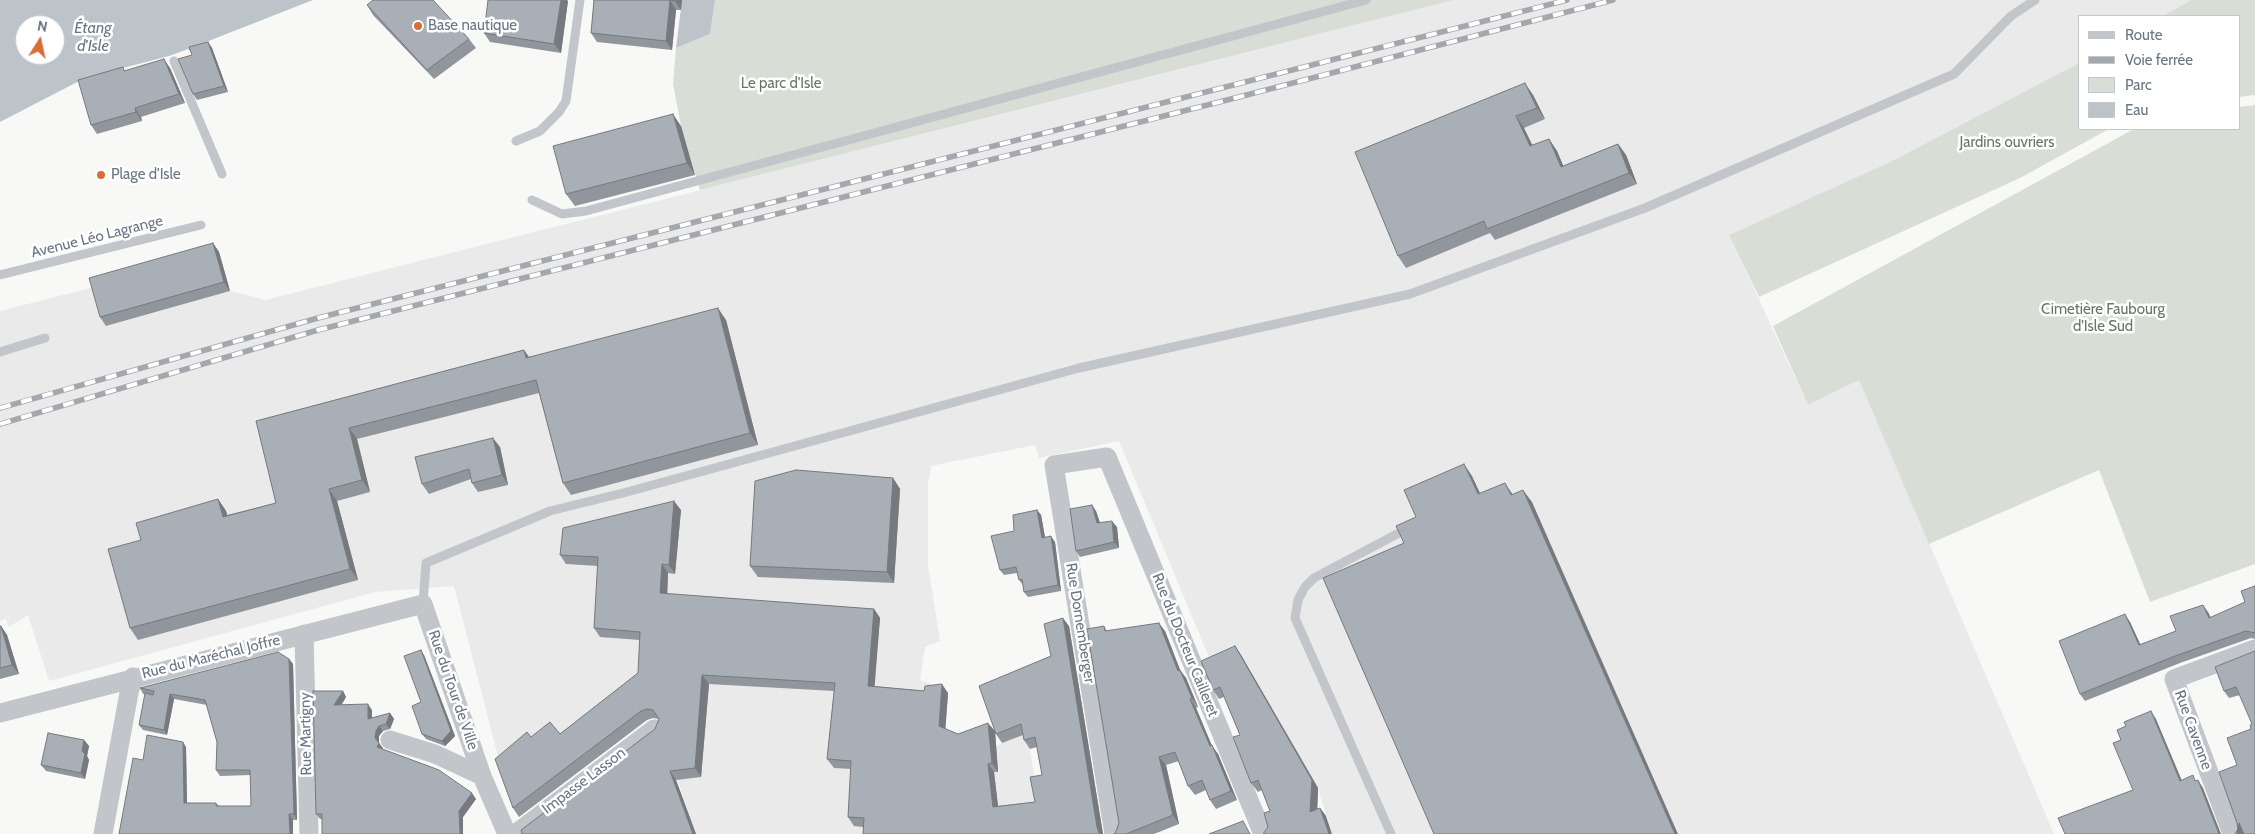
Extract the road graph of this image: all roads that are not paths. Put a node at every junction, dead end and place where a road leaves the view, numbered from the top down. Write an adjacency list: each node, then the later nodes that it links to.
1 (580, 0): 5 (lane)
2 (1366, 0): 7 (lane)
3 (2035, 0): 14 (lane)
4 (174, 61): 6 (lane)
5 (516, 141)
6 (222, 174)
7 (532, 200)
8 (201, 225): 9 (lane, Avenue Léo Lagrange)
9 (0, 275)
10 (45, 338): 11 (lane)
11 (0, 352)
12 (1107, 457): 26 (street, Rue Dornemberger); 27 (street, Rue du Docteur Cailleret)
13 (1397, 534): 28 (lane)
14 (423, 604): 15 (street, Rue du Maréchal Joffre); 21 (street, Rue du Tour de Ville)
15 (304, 634): 17 (street, Rue du Maréchal Joffre); 23 (street, Rue Martigny)
16 (2255, 649): 29 (street, Rue Cavenne)
17 (133, 677): 18 (street, Rue du Maréchal Joffre); 22 (street)
18 (0, 713)
19 (654, 729): 25 (street, Impasse Lasson)
20 (390, 740): 21 (street, Rue du Tour de Ville)
21 (482, 776): 24 (street, Rue du Tour de Ville)
22 (103, 834)
23 (309, 834)
24 (507, 834)
25 (515, 834)
26 (1114, 834)
27 (1263, 834)
28 (1391, 834)
29 (2232, 834)

